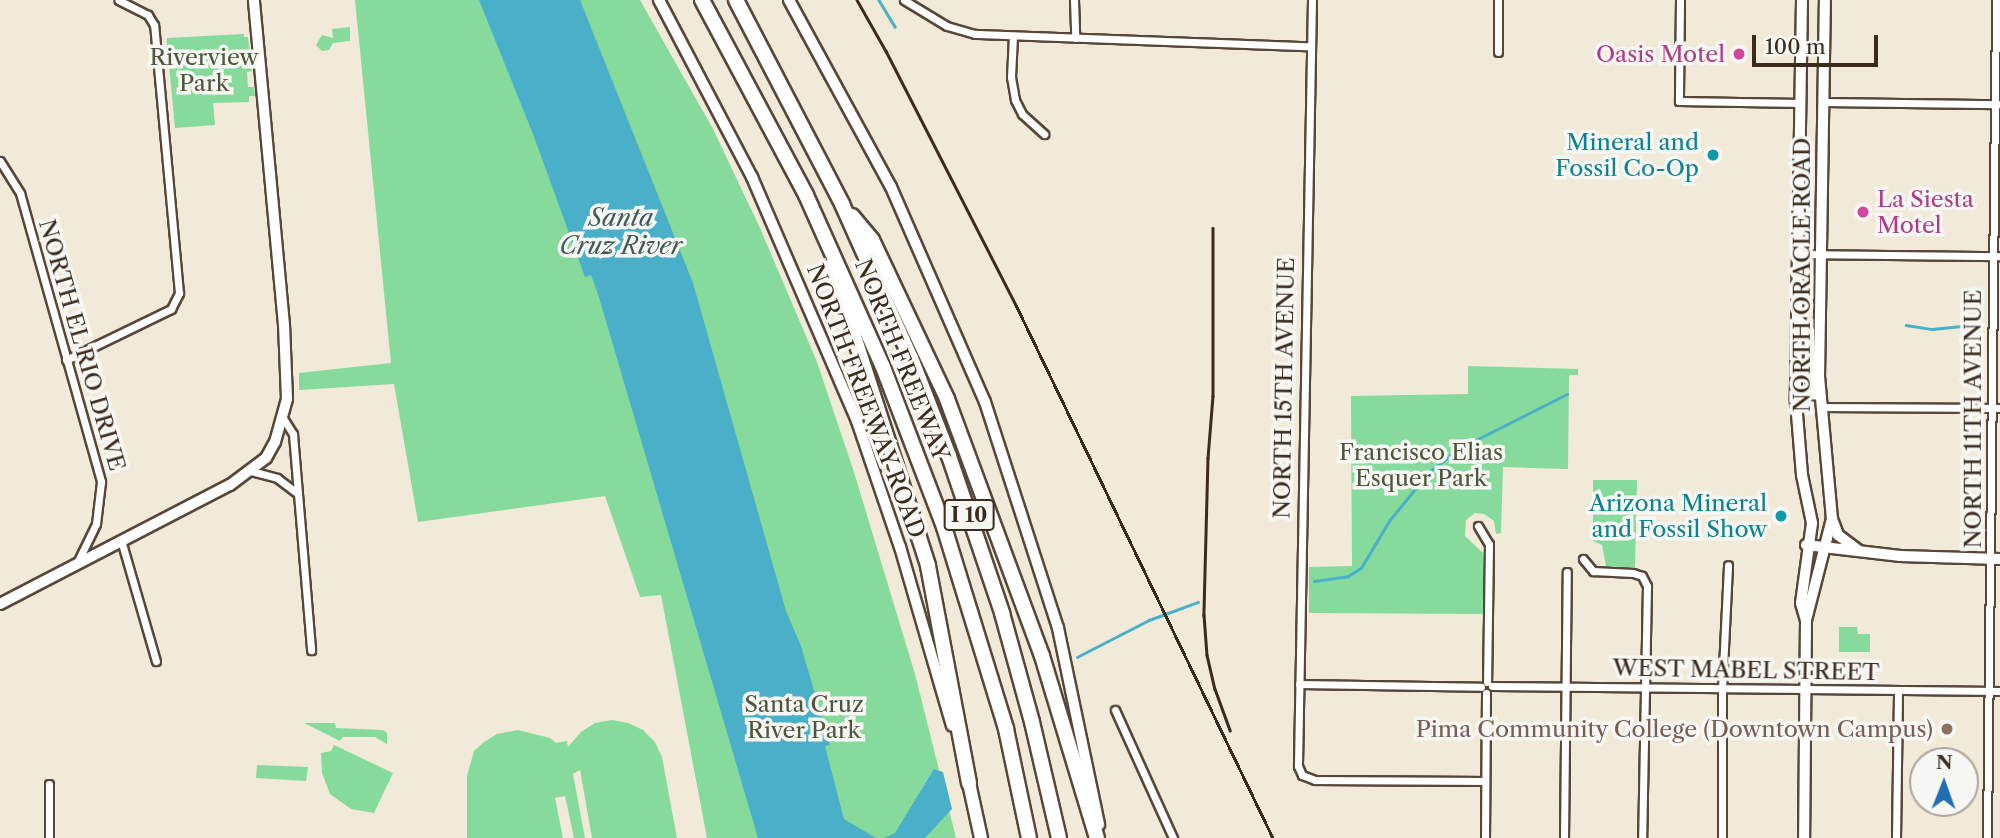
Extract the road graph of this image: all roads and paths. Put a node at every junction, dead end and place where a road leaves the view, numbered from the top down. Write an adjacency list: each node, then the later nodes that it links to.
1 (118, 0): 30 (street)
2 (254, 0): 33 (main road)
3 (659, 0): 62 (main road, NORTH FREEWAY ROAD)
4 (702, 0): 25 (highway, NORTH FREEWAY / I 10)
5 (736, 0): 24 (highway, NORTH FREEWAY / I 10)
6 (789, 0): 69 (main road)
7 (904, 0): 15 (street)
8 (1074, 0): 16 (street)
9 (1312, 0): 17 (street, NORTH 15TH AVENUE)
10 (1498, 0): 18 (street)
11 (1680, 0): 20 (street)
12 (1802, 0): 20 (main road, NORTH ORACLE ROAD)
13 (1825, 0): 19 (main road, NORTH ORACLE ROAD)
14 (1996, 0): 21 (street, NORTH 11TH AVENUE)
15 (1013, 36): 16 (street); 22 (street)
16 (1075, 38): 17 (street)
17 (1310, 46): 51 (street, NORTH 15TH AVENUE)
18 (1498, 52)
19 (1824, 102): 21 (street); 27 (main road, NORTH ORACLE ROAD)
20 (1801, 103): 26 (main road, NORTH ORACLE ROAD)
21 (1997, 104): 28 (street, NORTH 11TH AVENUE)
22 (1044, 134)
23 (0, 161): 30 (street, NORTH EL RIO DRIVE)
24 (842, 204): 67 (highway, NORTH FREEWAY / I 10); 68 (highway)
25 (814, 210): 62 (highway); 66 (highway, NORTH FREEWAY / I 10)
26 (1799, 254): 27 (street); 29 (main road, NORTH ORACLE ROAD)
27 (1822, 254): 28 (street); 31 (main road, NORTH ORACLE ROAD)
28 (1996, 256): 32 (street, NORTH 11TH AVENUE)
29 (1798, 320): 31 (main road); 39 (main road, NORTH ORACLE ROAD)
30 (66, 360): 44 (street, NORTH EL RIO DRIVE)
31 (1820, 407): 32 (street); 36 (main road, NORTH ORACLE ROAD)
32 (1996, 408): 43 (street, NORTH 11TH AVENUE)
33 (283, 418): 34 (main road); 35 (street)
34 (251, 471): 35 (street); 38 (main road)
35 (298, 494): 49 (street)
36 (1832, 519): 40 (main road, NORTH ORACLE ROAD); 41 (main road)
37 (1478, 526): 52 (street)
38 (121, 540): 44 (main road); 50 (street)
39 (1806, 545): 40 (main road); 48 (main road, NORTH ORACLE ROAD)
40 (1826, 548): 41 (main road); 48 (main road, NORTH ORACLE ROAD)
41 (1863, 553): 43 (main road)
42 (1583, 559): 54 (street)
43 (1996, 559): 58 (street, NORTH 11TH AVENUE)
44 (77, 563): 47 (main road)
45 (1728, 565): 55 (street)
46 (1567, 572): 53 (street)
47 (0, 604)
48 (1806, 620): 56 (main road)
49 (311, 650)
50 (156, 661)
51 (1299, 684): 52 (street, WEST MABEL STREET); 61 (street, NORTH 15TH AVENUE)
52 (1486, 687): 53 (street, WEST MABEL STREET); 61 (street)
53 (1566, 687): 54 (street, WEST MABEL STREET); 72 (street)
54 (1645, 688): 55 (street, WEST MABEL STREET); 73 (street)
55 (1722, 689): 56 (street, WEST MABEL STREET); 74 (street)
56 (1806, 690): 57 (street, WEST MABEL STREET); 75 (main road)
57 (1898, 691): 58 (street, WEST MABEL STREET); 76 (street)
58 (1989, 691): 59 (street, WEST MABEL STREET); 77 (street, NORTH 11TH AVENUE)
59 (2000, 691)
60 (1115, 710): 70 (street)
61 (1485, 780): 71 (street)
62 (969, 783): 65 (main road, NORTH FREEWAY ROAD)
63 (49, 784): 64 (street)
64 (49, 838)
65 (981, 838)
66 (1030, 838)
67 (1059, 838)
68 (1097, 838)
69 (1102, 838)
70 (1173, 838)
71 (1485, 838)
72 (1564, 838)
73 (1642, 838)
74 (1722, 838)
75 (1804, 838)
76 (1896, 838)
77 (1987, 838)

